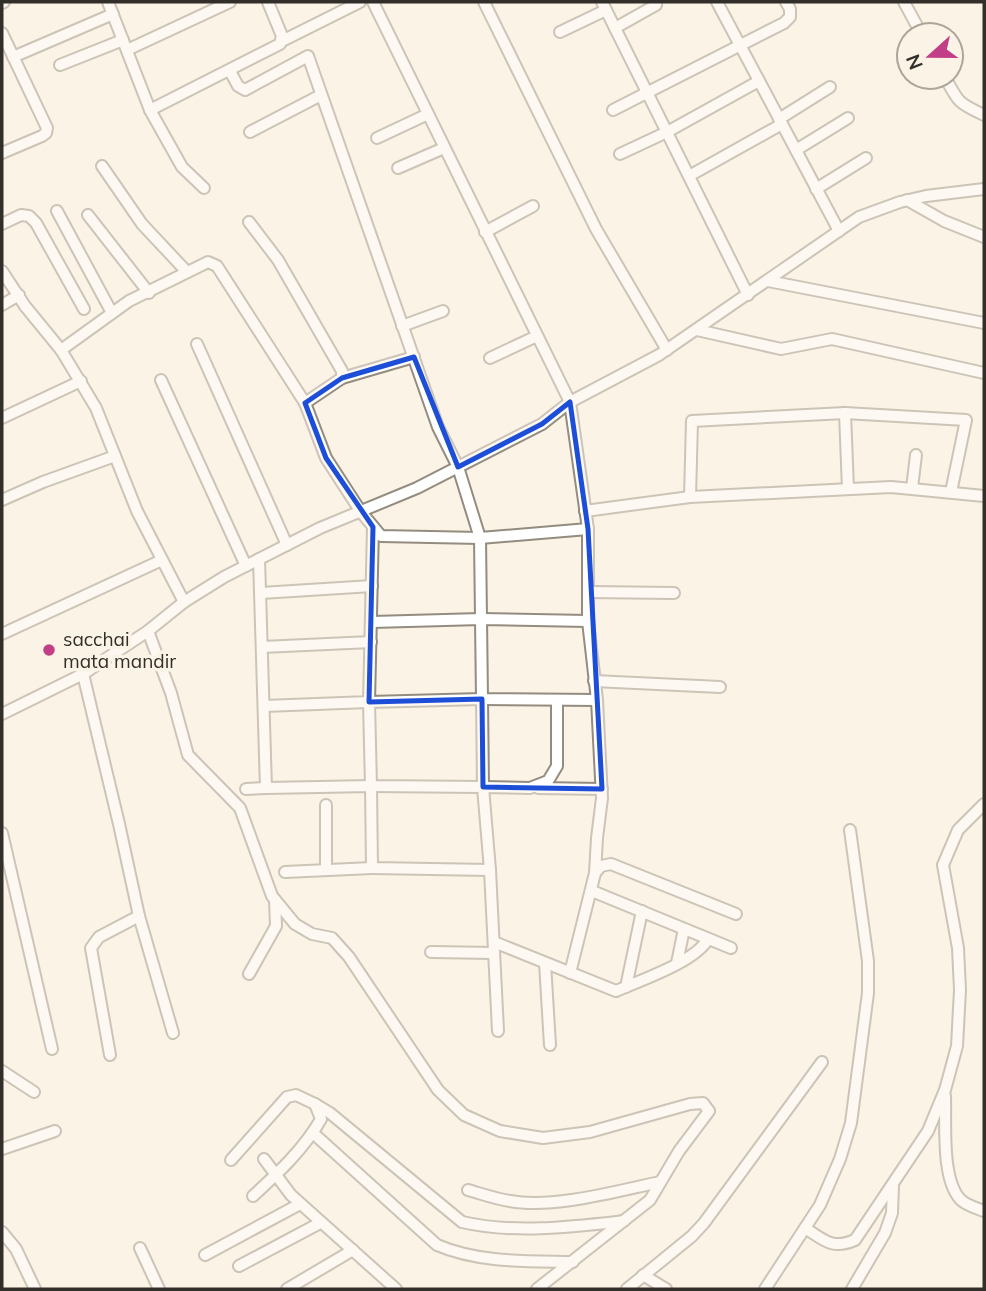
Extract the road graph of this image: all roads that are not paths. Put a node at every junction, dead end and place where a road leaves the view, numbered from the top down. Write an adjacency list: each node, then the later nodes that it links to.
1 (108, 2): 13 (street)
2 (230, 2): 19 (street)
3 (268, 2): 18 (street)
4 (360, 2): 18 (street)
5 (373, 2): 31 (street)
6 (484, 2): 74 (street)
7 (732, 2): 11 (street)
8 (786, 2): 20 (street)
9 (904, 2): 14 (street)
10 (656, 5): 15 (street)
11 (719, 5): 20 (street)
12 (604, 6): 15 (street); 16 (street)
13 (113, 15): 19 (street); 21 (street)
14 (914, 21)
15 (615, 28): 27 (street)
16 (560, 32)
17 (2, 33): 21 (street)
18 (282, 41): 23 (street)
19 (125, 45): 22 (street); 29 (street)
20 (740, 47): 24 (street); 27 (street)
21 (13, 57): 40 (street)
22 (60, 65)
23 (230, 71): 28 (street); 29 (street)
24 (759, 81): 34 (street); 36 (street)
25 (830, 87): 34 (street)
26 (952, 91): 32 (street)
27 (648, 94): 30 (street); 36 (street)
28 (321, 95): 35 (street); 69 (street)
29 (150, 110): 46 (street)
30 (613, 110)
31 (428, 114): 37 (street); 38 (street)
32 (984, 115)
33 (848, 118): 39 (street)
34 (781, 122): 39 (street); 45 (street)
35 (250, 132)
36 (667, 132): 41 (street); 45 (street)
37 (377, 138)
38 (444, 148): 44 (street); 56 (street)
39 (796, 150): 47 (street)
40 (2, 153)
41 (620, 154)
42 (866, 158): 47 (street)
43 (102, 166): 59 (street)
44 (398, 168)
45 (689, 176): 63 (street)
46 (204, 188)
47 (816, 189): 55 (street)
48 (984, 190): 49 (street)
49 (907, 200): 55 (street); 57 (street)
50 (533, 206): 56 (street)
51 (57, 211): 67 (street)
52 (88, 215): 61 (street)
53 (249, 222): 78 (street)
54 (2, 223): 65 (street)
55 (839, 231): 60 (street)
56 (485, 232): 71 (street)
57 (984, 237)
58 (2, 271): 62 (street)
59 (187, 272): 61 (street); 82 (street)
60 (768, 281): 63 (street); 68 (street)
61 (149, 293): 67 (street)
62 (19, 295): 64 (street); 73 (street)
63 (748, 295): 70 (street)
64 (2, 305)
65 (84, 309)
66 (443, 311): 69 (street)
67 (112, 313): 73 (street)
68 (984, 323)
69 (402, 326): 75 (street)
70 (697, 330): 74 (street); 77 (street)
71 (537, 336): 76 (street); 81 (street)
72 (197, 344): 99 (street)
73 (61, 350): 80 (street)
74 (667, 350): 81 (street)
75 (414, 357): 78 (street); 87 (street)
76 (490, 358)
77 (984, 373)
78 (342, 378): 82 (street)
79 (161, 380): 102 (street)
80 (81, 381): 84 (street); 85 (street)
81 (570, 402): 87 (street); 94 (street)
82 (305, 403): 95 (street)
83 (845, 413): 89 (street); 90 (street); 92 (street)
84 (2, 418)
85 (115, 456): 93 (street); 101 (street)
86 (916, 456): 88 (street)
87 (458, 467): 95 (street); 98 (street)
88 (912, 488): 89 (street); 90 (street)
89 (848, 489): 92 (street)
90 (951, 492): 91 (street)
91 (984, 496)
92 (690, 498): 94 (street)
93 (2, 500)
94 (585, 510): 97 (street)
95 (361, 512): 96 (street); 99 (street)
96 (373, 527): 98 (street); 103 (street)
97 (588, 529): 98 (street); 104 (street)
98 (480, 538): 108 (street)
99 (287, 545): 100 (street)
100 (260, 559): 102 (street); 105 (street)
101 (162, 560): 107 (street); 112 (street)
102 (246, 566): 107 (street)
103 (372, 586): 105 (street); 110 (street)
104 (588, 592): 106 (street); 109 (street)
105 (261, 593): 114 (street)
106 (674, 593)
107 (184, 602): 111 (street)
108 (481, 618): 109 (street); 110 (street); 118 (street)
109 (588, 621): 116 (street)
110 (372, 622): 113 (street)
111 (148, 631): 115 (street); 140 (street)
112 (2, 634)
113 (371, 642): 114 (street); 121 (street)
114 (262, 647): 122 (street)
115 (83, 674): 123 (street); 143 (street)
116 (594, 681): 117 (street); 120 (street)
117 (720, 687)
118 (482, 699): 119 (street); 121 (street); 125 (street)
119 (556, 699): 120 (street); 127 (street)
120 (597, 700): 129 (street)
121 (369, 702): 122 (street); 124 (street)
122 (264, 706): 126 (street)
123 (2, 714)
124 (371, 786): 125 (street); 126 (street); 134 (street)
125 (484, 787): 127 (street); 136 (street)
126 (266, 788): 128 (street)
127 (530, 788): 129 (street)
128 (246, 789)
129 (602, 789): 138 (street)
130 (984, 804): 161 (street)
131 (326, 805): 135 (street)
132 (850, 830): 178 (street)
133 (2, 833): 157 (street)
134 (372, 868): 135 (street); 136 (street)
135 (326, 870): 137 (street)
136 (490, 870): 146 (street)
137 (285, 872)
138 (595, 873): 139 (street); 142 (street)
139 (592, 891): 141 (street); 151 (street)
140 (275, 900): 152 (street); 170 (street)
141 (642, 911): 144 (street); 153 (street)
142 (736, 914)
143 (139, 916): 155 (street); 158 (street)
144 (684, 929): 145 (street); 150 (street)
145 (708, 939): 147 (street); 150 (street)
146 (494, 947): 148 (street); 149 (street); 154 (street)
147 (731, 948)
148 (430, 952)
149 (545, 963): 151 (street); 156 (street)
150 (677, 963): 153 (street)
151 (570, 973): 153 (street)
152 (249, 974)
153 (626, 987)
154 (498, 1031)
155 (173, 1033)
156 (550, 1045)
157 (52, 1049)
158 (110, 1055)
159 (822, 1062): 185 (street)
160 (2, 1071): 162 (street)
161 (945, 1090): 171 (street); 175 (street)
162 (34, 1092)
163 (314, 1104): 165 (street); 168 (street); 176 (street)
164 (55, 1132): 166 (street)
165 (313, 1133): 169 (street); 183 (street)
166 (2, 1149)
167 (264, 1159): 169 (street)
168 (231, 1160)
169 (276, 1175): 173 (street); 174 (street)
170 (660, 1182): 172 (street); 176 (street)
171 (893, 1184): 178 (street); 194 (street)
172 (468, 1190)
173 (253, 1196)
174 (299, 1203): 177 (street); 182 (street)
175 (984, 1211)
176 (624, 1222): 183 (street)
177 (320, 1223): 181 (street); 184 (street)
178 (805, 1228): 193 (street)
179 (2, 1232): 186 (street)
180 (140, 1248): 187 (street)
181 (354, 1250): 188 (street); 189 (street)
182 (205, 1255)
183 (573, 1262): 190 (street)
184 (239, 1266)
185 (643, 1275): 191 (street); 192 (street)
186 (35, 1289)
187 (159, 1289)
188 (287, 1289)
189 (397, 1289)
190 (537, 1289)
191 (627, 1289)
192 (666, 1289)
193 (765, 1289)
194 (852, 1289)

